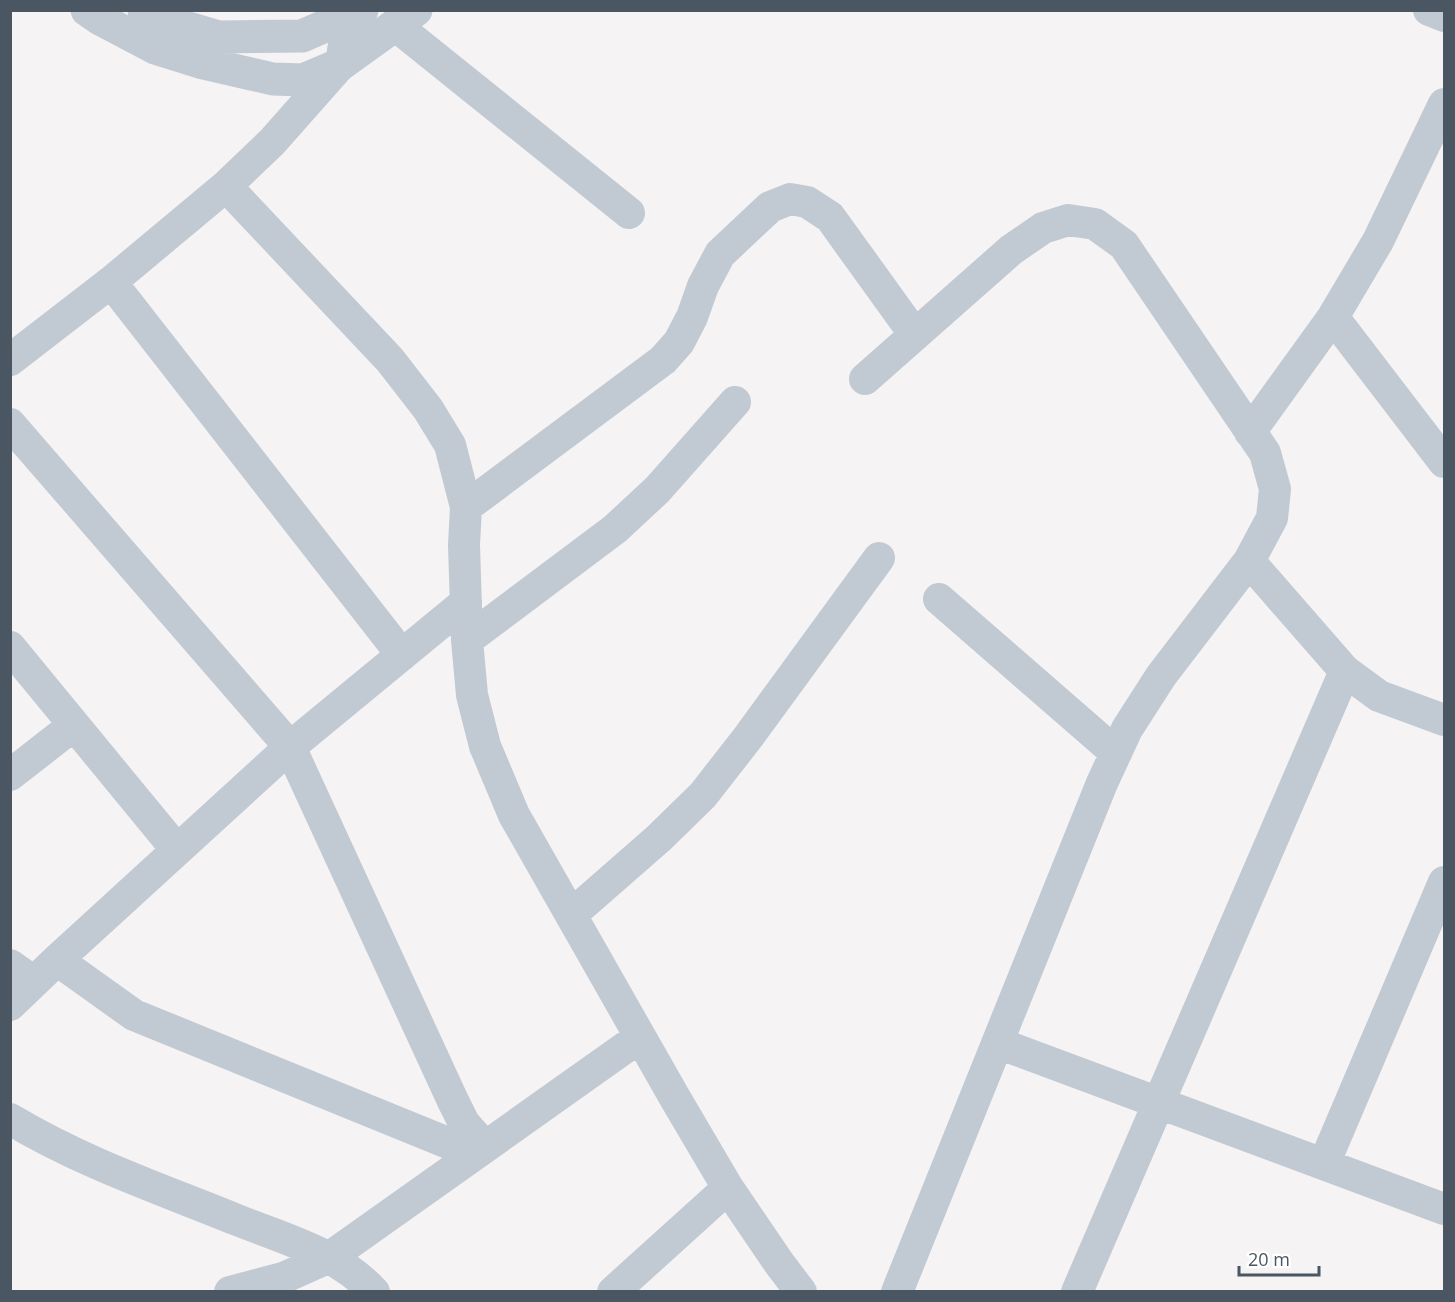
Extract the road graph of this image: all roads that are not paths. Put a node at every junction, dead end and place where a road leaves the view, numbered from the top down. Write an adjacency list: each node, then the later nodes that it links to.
1 (87, 10): 7 (street)
2 (144, 10): 4 (street)
3 (1429, 10): 5 (street)
4 (355, 14): 7 (street)
5 (1444, 16)
6 (405, 18): 7 (street); 10 (street)
7 (341, 64): 9 (street)
8 (1444, 104): 12 (street)
9 (226, 186): 11 (street); 20 (street)
10 (629, 213)
11 (111, 282): 14 (street); 27 (street)
12 (1333, 317): 18 (street); 19 (street)
13 (915, 335): 15 (street); 18 (street); 20 (street)
14 (10, 360)
15 (865, 379)
16 (735, 402): 25 (street)
17 (10, 424): 31 (street)
18 (1251, 432): 22 (street)
19 (1444, 462)
20 (466, 507): 24 (street)
21 (879, 558): 36 (street)
22 (1249, 561): 28 (street); 32 (street)
23 (939, 599): 32 (street)
24 (466, 602): 25 (street); 27 (street)
25 (467, 640): 36 (street)
26 (10, 648): 30 (street)
27 (402, 655): 31 (street)
28 (1345, 671): 29 (street); 42 (street)
29 (1444, 720)
30 (74, 725): 33 (street); 34 (street)
31 (290, 747): 34 (street); 44 (street)
32 (1116, 753): 41 (street)
33 (10, 775)
34 (177, 850): 37 (street)
35 (1444, 882): 45 (street)
36 (571, 915): 40 (street)
37 (57, 960): 38 (street); 44 (street)
38 (22, 974): 39 (street)
39 (10, 1005)
40 (640, 1037): 44 (street); 46 (street)
41 (998, 1043): 42 (street); 53 (street)
42 (1159, 1103): 45 (street); 54 (street)
43 (10, 1119): 48 (street)
44 (480, 1151): 48 (street)
45 (1324, 1164): 47 (street)
46 (728, 1188): 51 (street); 52 (street)
47 (1444, 1209)
48 (330, 1257): 49 (street); 50 (street)
49 (230, 1292)
50 (374, 1292)
51 (613, 1292)
52 (801, 1292)
53 (897, 1292)
54 (1077, 1292)

